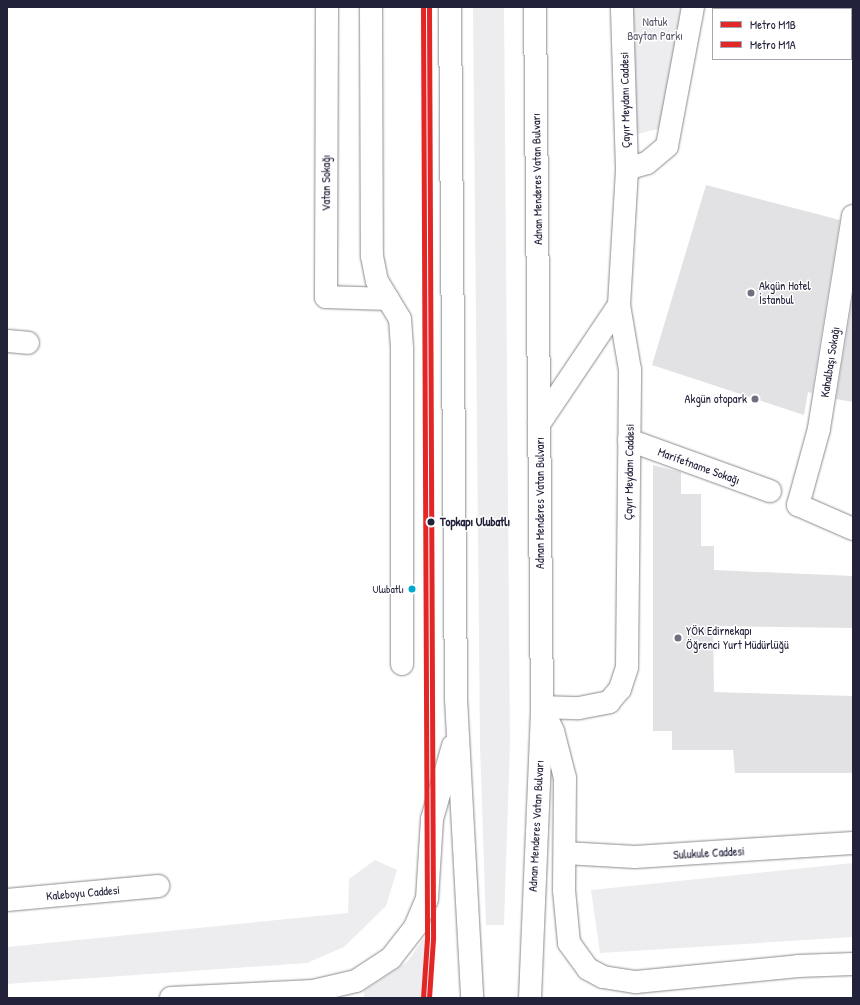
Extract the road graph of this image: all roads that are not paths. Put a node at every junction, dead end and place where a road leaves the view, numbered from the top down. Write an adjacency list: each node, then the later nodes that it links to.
1 (327, 7): 10 (main road, Vatan Sokağı)
2 (371, 7): 10 (main road)
3 (450, 7): 18 (main road)
4 (535, 7): 12 (main road, Adnan Menderes Vatan Bulvarı)
5 (622, 7): 7 (main road, Çayır Meydanı Caddesi)
6 (693, 7): 7 (main road)
7 (626, 170): 11 (main road, Çayır Meydanı Caddesi)
8 (853, 216): 9 (main road, Kahalbaşı Sokağı)
9 (847, 290): 15 (main road, Kahalbaşı Sokağı)
10 (388, 299): 16 (main road)
11 (619, 305): 12 (main road); 13 (main road, Çayır Meydanı Caddesi)
12 (539, 424): 17 (main road, Adnan Menderes Vatan Bulvarı)
13 (629, 440): 14 (main road, Marifetname Sokağı); 17 (main road, Çayır Meydanı Caddesi)
14 (770, 491)
15 (853, 529)
16 (402, 664)
17 (542, 707): 20 (main road); 27 (main road, Adnan Menderes Vatan Bulvarı)
18 (457, 737): 25 (main road); 26 (main road)
19 (853, 843): 20 (main road, Sulukule Caddesi)
20 (565, 853): 24 (main road)
21 (158, 886): 22 (main road, Kaleboyu Caddesi)
22 (7, 900)
23 (853, 964): 24 (main road)
24 (678, 980): 28 (main road)
25 (171, 998)
26 (472, 998)
27 (530, 998)
28 (638, 998)

